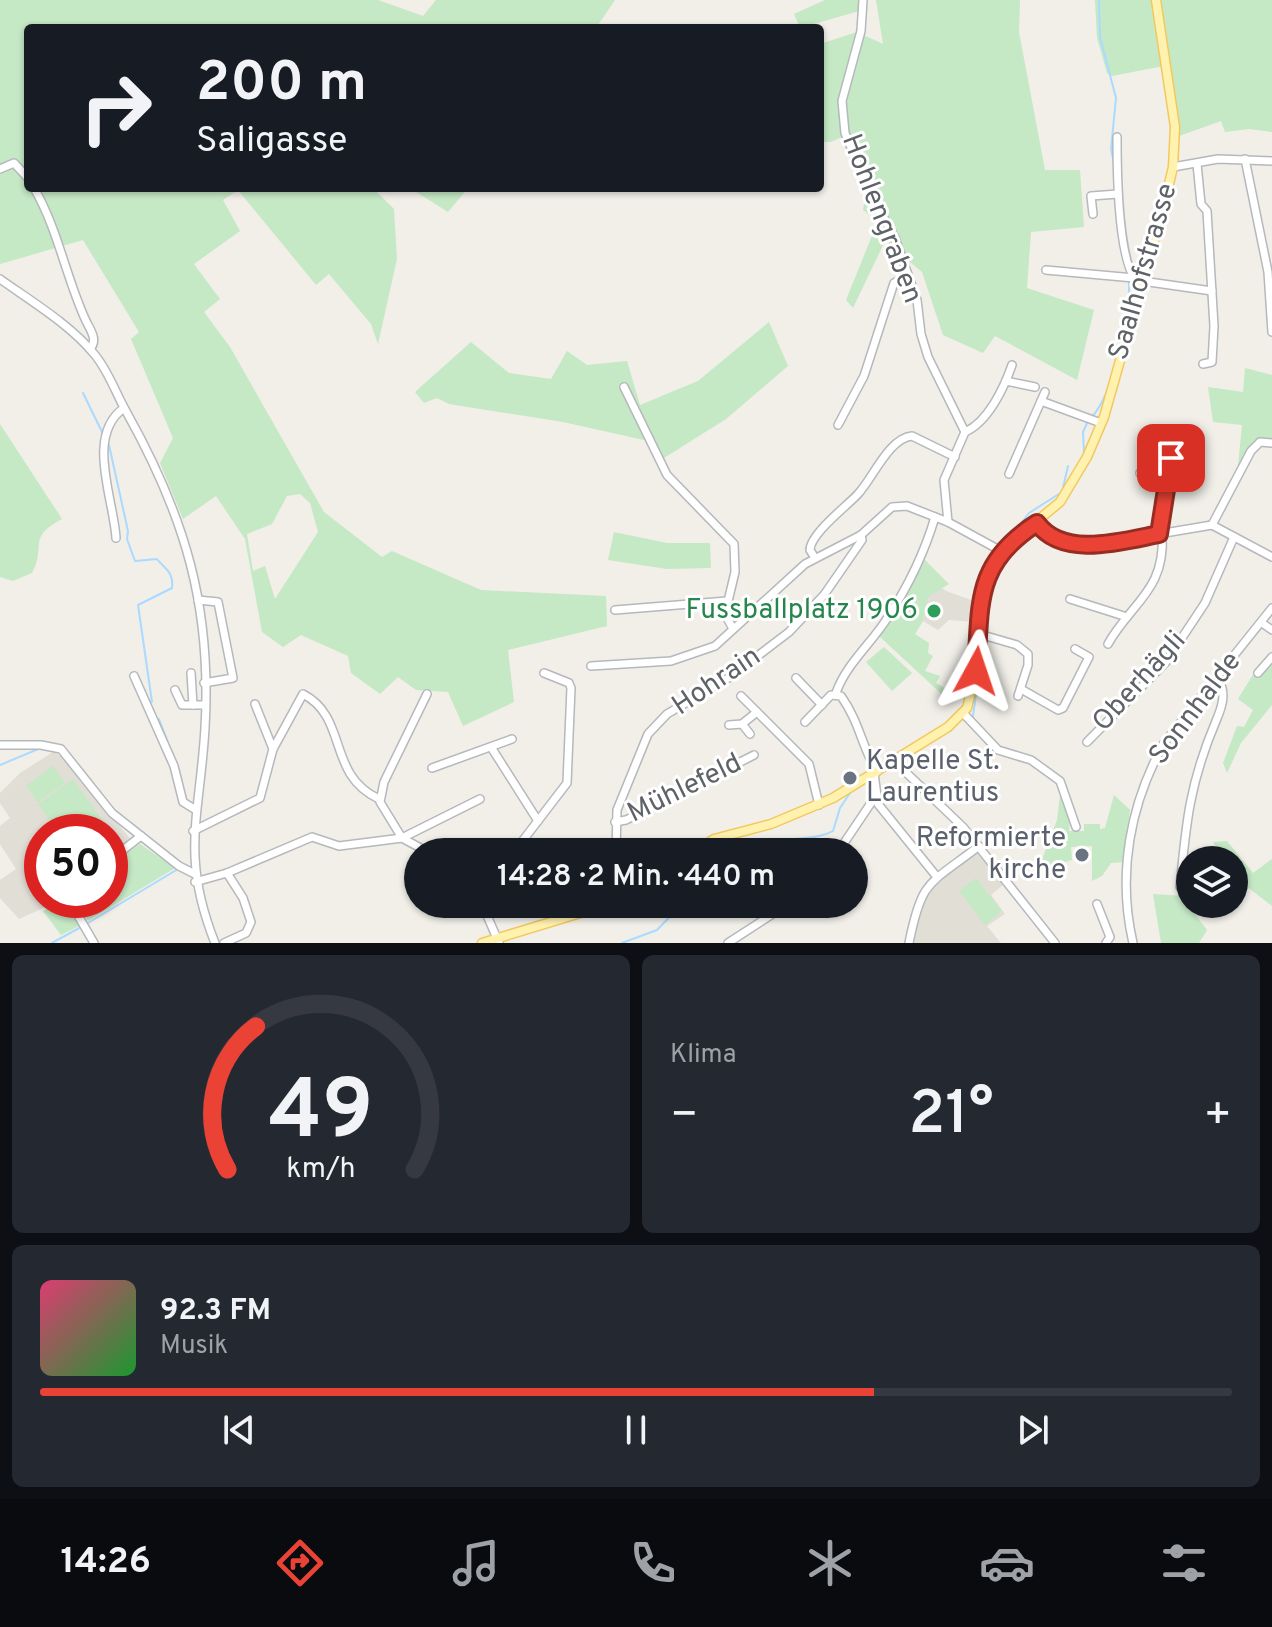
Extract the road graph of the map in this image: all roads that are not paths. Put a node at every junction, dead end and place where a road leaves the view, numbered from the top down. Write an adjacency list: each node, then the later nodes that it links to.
1 (863, 0): 14 (street, Hohlengraben)
2 (1156, 0): 7 (main road, Saalhofstrasse)
3 (1117, 137): 11 (street)
4 (1245, 159): 5 (street); 6 (street); 18 (street)
5 (1272, 161)
6 (1197, 164): 7 (street); 17 (street)
7 (1173, 167): 16 (main road, Saalhofstrasse)
8 (0, 169): 9 (street)
9 (24, 174)
10 (36, 192): 19 (street)
11 (1118, 194): 12 (street); 16 (street)
12 (1093, 214)
13 (1046, 270): 16 (street)
14 (908, 275): 29 (street); 30 (street, Hohlengraben)
15 (0, 279): 19 (street)
16 (1139, 282): 17 (street); 28 (main road, Saalhofstrasse)
17 (1212, 291): 20 (street)
18 (1272, 332)
19 (90, 349): 27 (street)
20 (1203, 364)
21 (1012, 365): 22 (street)
22 (1006, 381): 24 (street); 30 (street)
23 (624, 387): 50 (street)
24 (1035, 387)
25 (1045, 392): 26 (street)
26 (1041, 401): 28 (street); 35 (street)
27 (124, 408): 44 (street); 49 (street)
28 (1101, 423): 39 (main road, Saalhofstrasse)
29 (838, 425)
30 (965, 432): 33 (street)
31 (1174, 443): 36 (street)
32 (1272, 443): 40 (street)
33 (955, 457): 38 (street); 47 (street)
34 (1140, 473): 36 (street)
35 (1009, 474)
36 (1167, 479): 41 (street)
37 (935, 517): 38 (street); 42 (street); 70 (street)
38 (948, 522): 45 (street)
39 (1037, 523): 41 (street); 45 (main road, Saalhofstrasse)
40 (1212, 525): 41 (street); 43 (street)
41 (1161, 534): 53 (street)
42 (861, 535): 47 (street); 98 (street, Hohrain)
43 (1234, 537): 46 (street); 84 (street, Oberhägli)
44 (116, 538)
45 (1003, 552): 57 (main road)
46 (1272, 557)
47 (815, 558): 55 (street)
48 (1070, 599): 53 (street)
49 (198, 600): 68 (street); 68 (street)
50 (727, 601): 52 (street); 55 (street)
51 (1272, 608): 54 (street, Sonnhalde)
52 (615, 610)
53 (1127, 617): 58 (street)
54 (1262, 623): 56 (street); 67 (street, Sonnhalde)
55 (733, 629): 61 (street)
56 (1272, 630)
57 (979, 634): 59 (street); 78 (main road)
58 (1108, 644)
59 (1075, 649)
60 (1272, 657): 64 (street, Sonnhalde)
61 (591, 666)
62 (191, 673): 74 (street)
63 (544, 673): 97 (street)
64 (1258, 673)
65 (134, 676): 96 (street)
66 (796, 678): 76 (street)
67 (1218, 679): 109 (street); 127 (street, Sonnhalde)
68 (204, 683): 75 (street)
69 (175, 690): 74 (street)
70 (836, 693): 76 (street); 91 (street)
71 (427, 694): 93 (street)
72 (741, 696): 77 (street)
73 (255, 704): 87 (street)
74 (193, 705): 75 (street)
75 (205, 705): 96 (street)
76 (822, 705): 79 (street)
77 (757, 712): 80 (street); 95 (street)
78 (963, 713): 89 (main road); 99 (street)
79 (805, 722)
80 (742, 724): 81 (street); 82 (street)
81 (729, 725)
82 (750, 734)
83 (512, 739): 86 (street)
84 (1087, 742)
85 (0, 745): 101 (street)
86 (491, 747): 90 (street); 97 (street)
87 (273, 749): 93 (street); 100 (street)
88 (754, 755): 98 (street, Mühlefeld)
89 (894, 761): 91 (main road); 108 (street)
90 (432, 768)
91 (876, 772): 92 (street); 95 (main road)
92 (875, 797): 106 (street); 111 (street)
93 (379, 799): 102 (street)
94 (480, 799): 102 (street)
95 (819, 805): 105 (main road)
96 (196, 810): 100 (street)
97 (538, 821): 103 (street)
98 (615, 822): 104 (street, Hohrain)
99 (1076, 827)
100 (193, 831): 112 (street)
101 (141, 836): 107 (street); 112 (street)
102 (402, 838): 110 (street)
103 (525, 838)
104 (616, 838)
105 (718, 838)
106 (847, 838)
107 (128, 846)
108 (979, 846): 111 (street); 125 (street)
109 (1185, 846)
110 (227, 873): 112 (street); 121 (street)
111 (937, 877): 124 (street)
112 (195, 878): 120 (street)
113 (1097, 904): 126 (street)
114 (79, 918): 119 (street)
115 (488, 918): 118 (street)
116 (568, 918): 118 (main road)
117 (766, 918): 123 (street)
118 (498, 941): 122 (main road)
119 (94, 943)
120 (215, 943)
121 (224, 943)
122 (482, 943)
123 (728, 943)
124 (909, 943)
125 (1055, 943)
126 (1106, 943)
127 (1133, 943)

